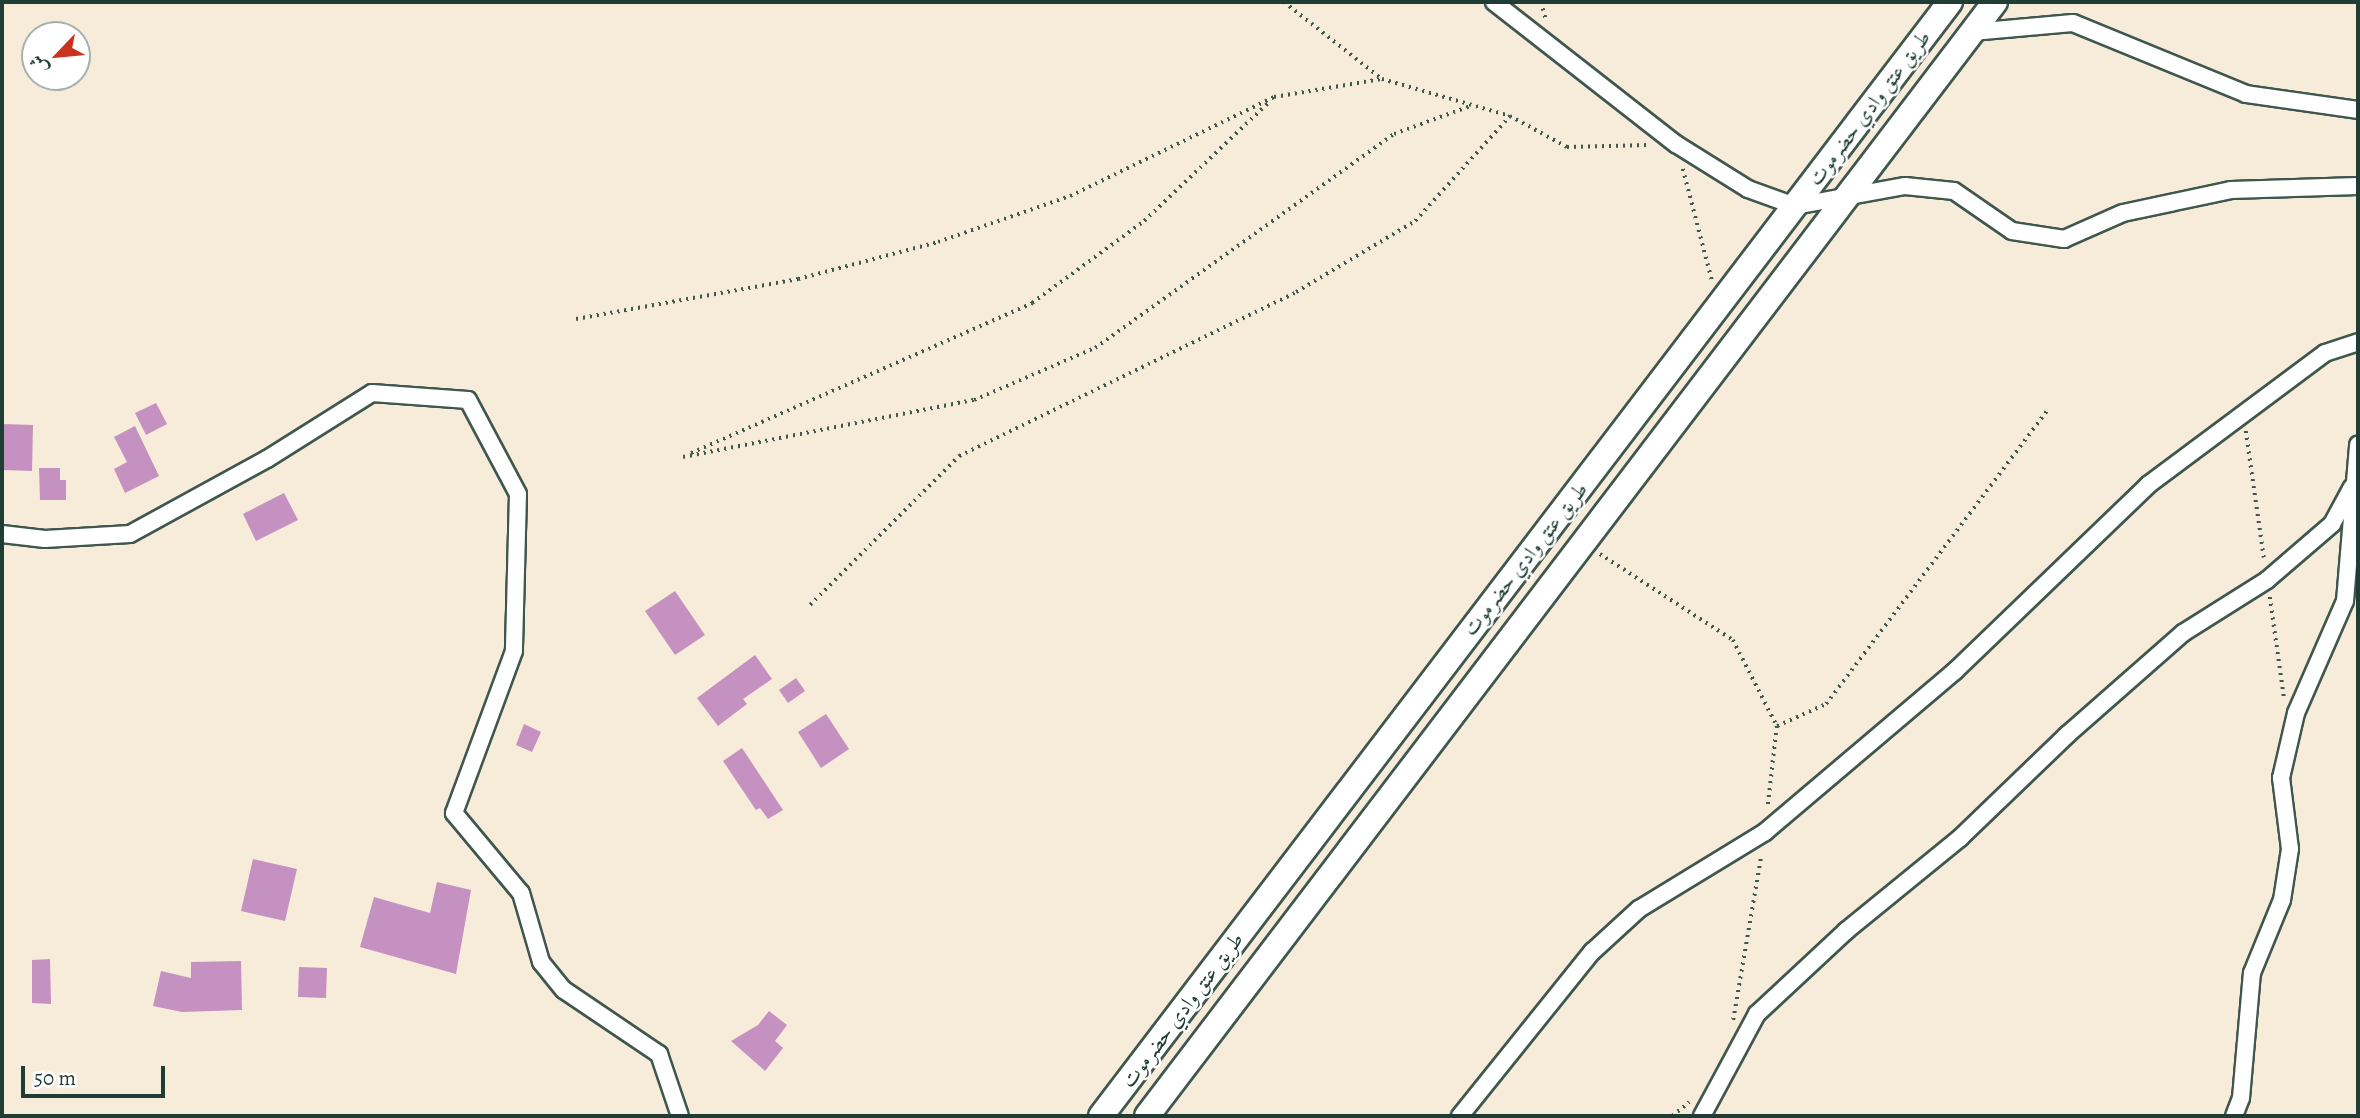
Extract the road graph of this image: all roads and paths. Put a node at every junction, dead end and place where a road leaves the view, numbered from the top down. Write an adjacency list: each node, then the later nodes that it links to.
1 (1284, 2): 6 (path)
2 (1494, 2): 11 (street)
3 (1950, 2): 14 (main road, طريق عتق وادي حضرموت)
4 (1995, 2): 5 (main road, طريق عتق وادي حضرموت)
5 (1972, 32): 9 (street); 13 (main road, طريق عتق وادي حضرموت)
6 (1382, 79): 7 (path); 8 (path)
7 (1274, 97): 8 (path); 16 (path)
8 (1472, 105): 10 (path)
9 (2358, 110)
10 (1510, 116): 11 (path); 23 (path)
11 (1676, 144): 14 (street); 15 (path)
12 (2358, 186): 13 (street)
13 (1847, 197): 14 (street); 22 (main road, طريق عتق وادي حضرموت)
14 (1796, 206): 15 (main road, طريق عتق وادي حضرموت)
15 (1719, 306): 28 (main road, طريق عتق وادي حضرموت)
16 (576, 319)
17 (2358, 342): 25 (street)
18 (2047, 411): 24 (path)
19 (2358, 445): 20 (street)
20 (2352, 487): 31 (street); 32 (street)
21 (2, 534): 27 (street)
22 (1583, 543): 24 (path); 29 (main road, طريق عتق وادي حضرموت)
23 (810, 605)
24 (1777, 726): 25 (path)
25 (1765, 832): 26 (path); 30 (street)
26 (1730, 1033)
27 (680, 1116)
28 (1101, 1116)
29 (1147, 1116)
30 (1460, 1116)
31 (1702, 1116)
32 (2234, 1116)

